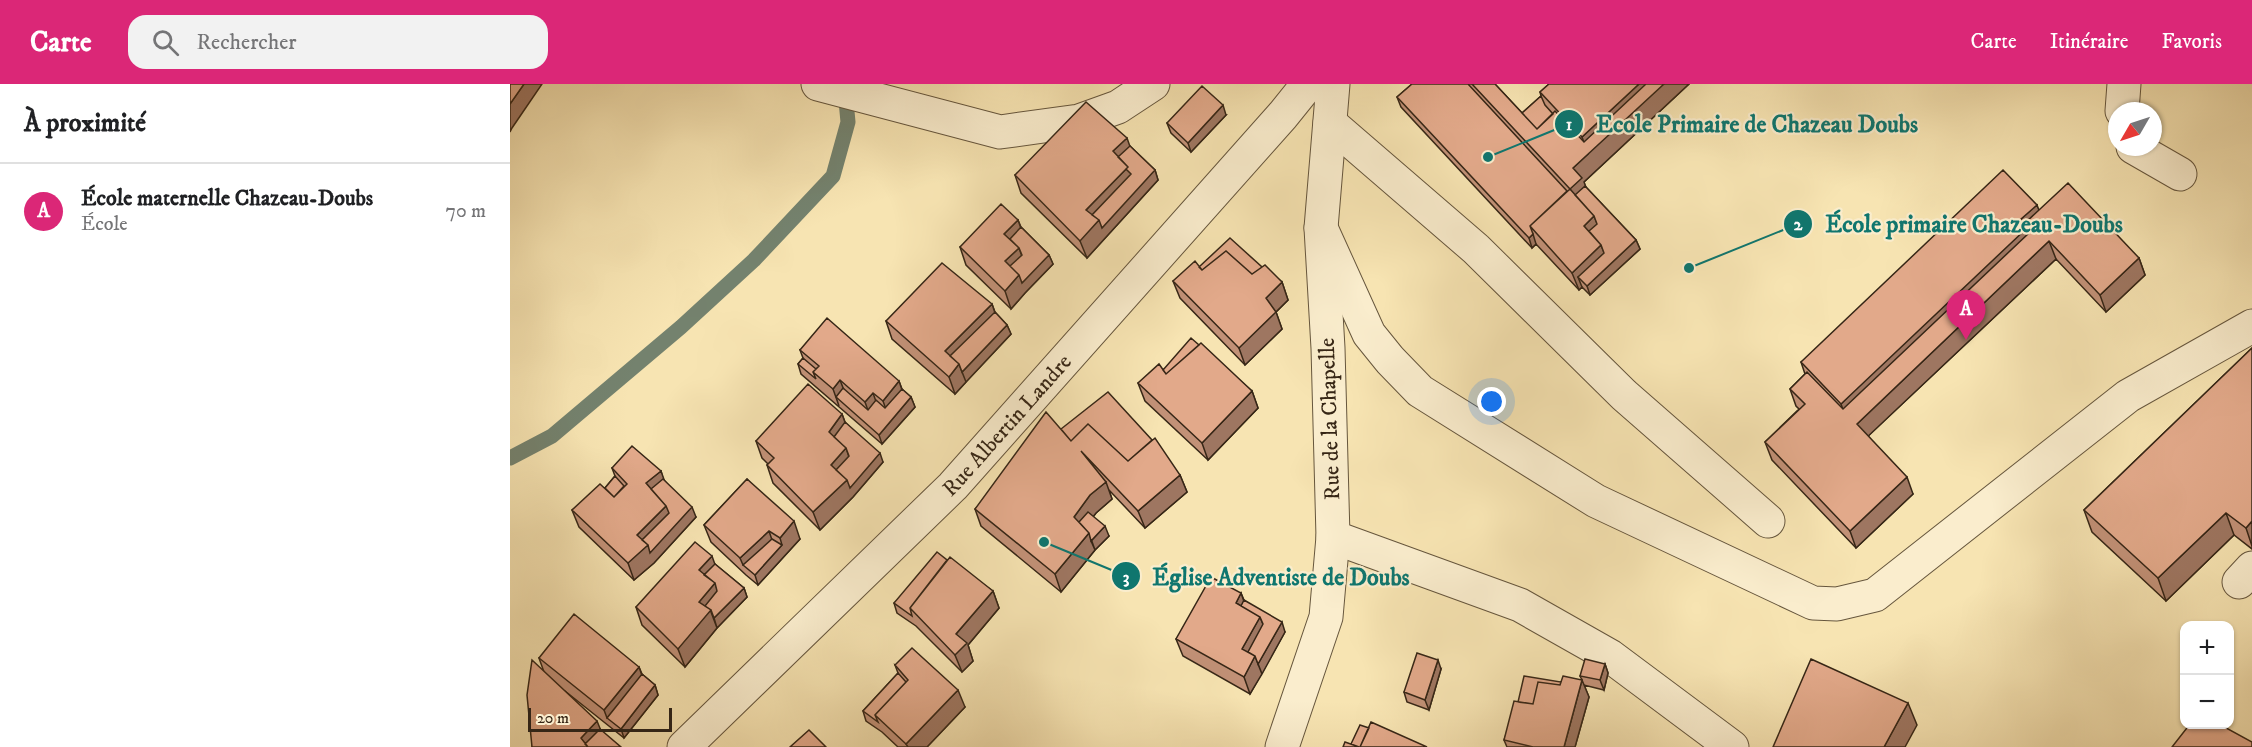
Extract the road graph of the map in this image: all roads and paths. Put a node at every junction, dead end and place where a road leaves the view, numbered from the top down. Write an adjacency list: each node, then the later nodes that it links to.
1 (818, 84): 2 (street)
2 (1152, 84)
3 (1308, 84): 14 (street, Rue Albertin Landre)
4 (1333, 84): 7 (street, Rue de la Chapelle)
5 (2124, 84): 6 (street)
6 (2123, 102)
7 (1330, 123): 10 (street, Rue de la Chapelle); 12 (street)
8 (2149, 156): 9 (street)
9 (2180, 174)
10 (1321, 228): 11 (street); 13 (street, Rue de la Chapelle)
11 (2252, 326)
12 (1767, 521)
13 (1333, 537): 15 (street, Rue de la Chapelle); 16 (street)
14 (684, 747)
15 (1282, 747)
16 (1732, 747)

